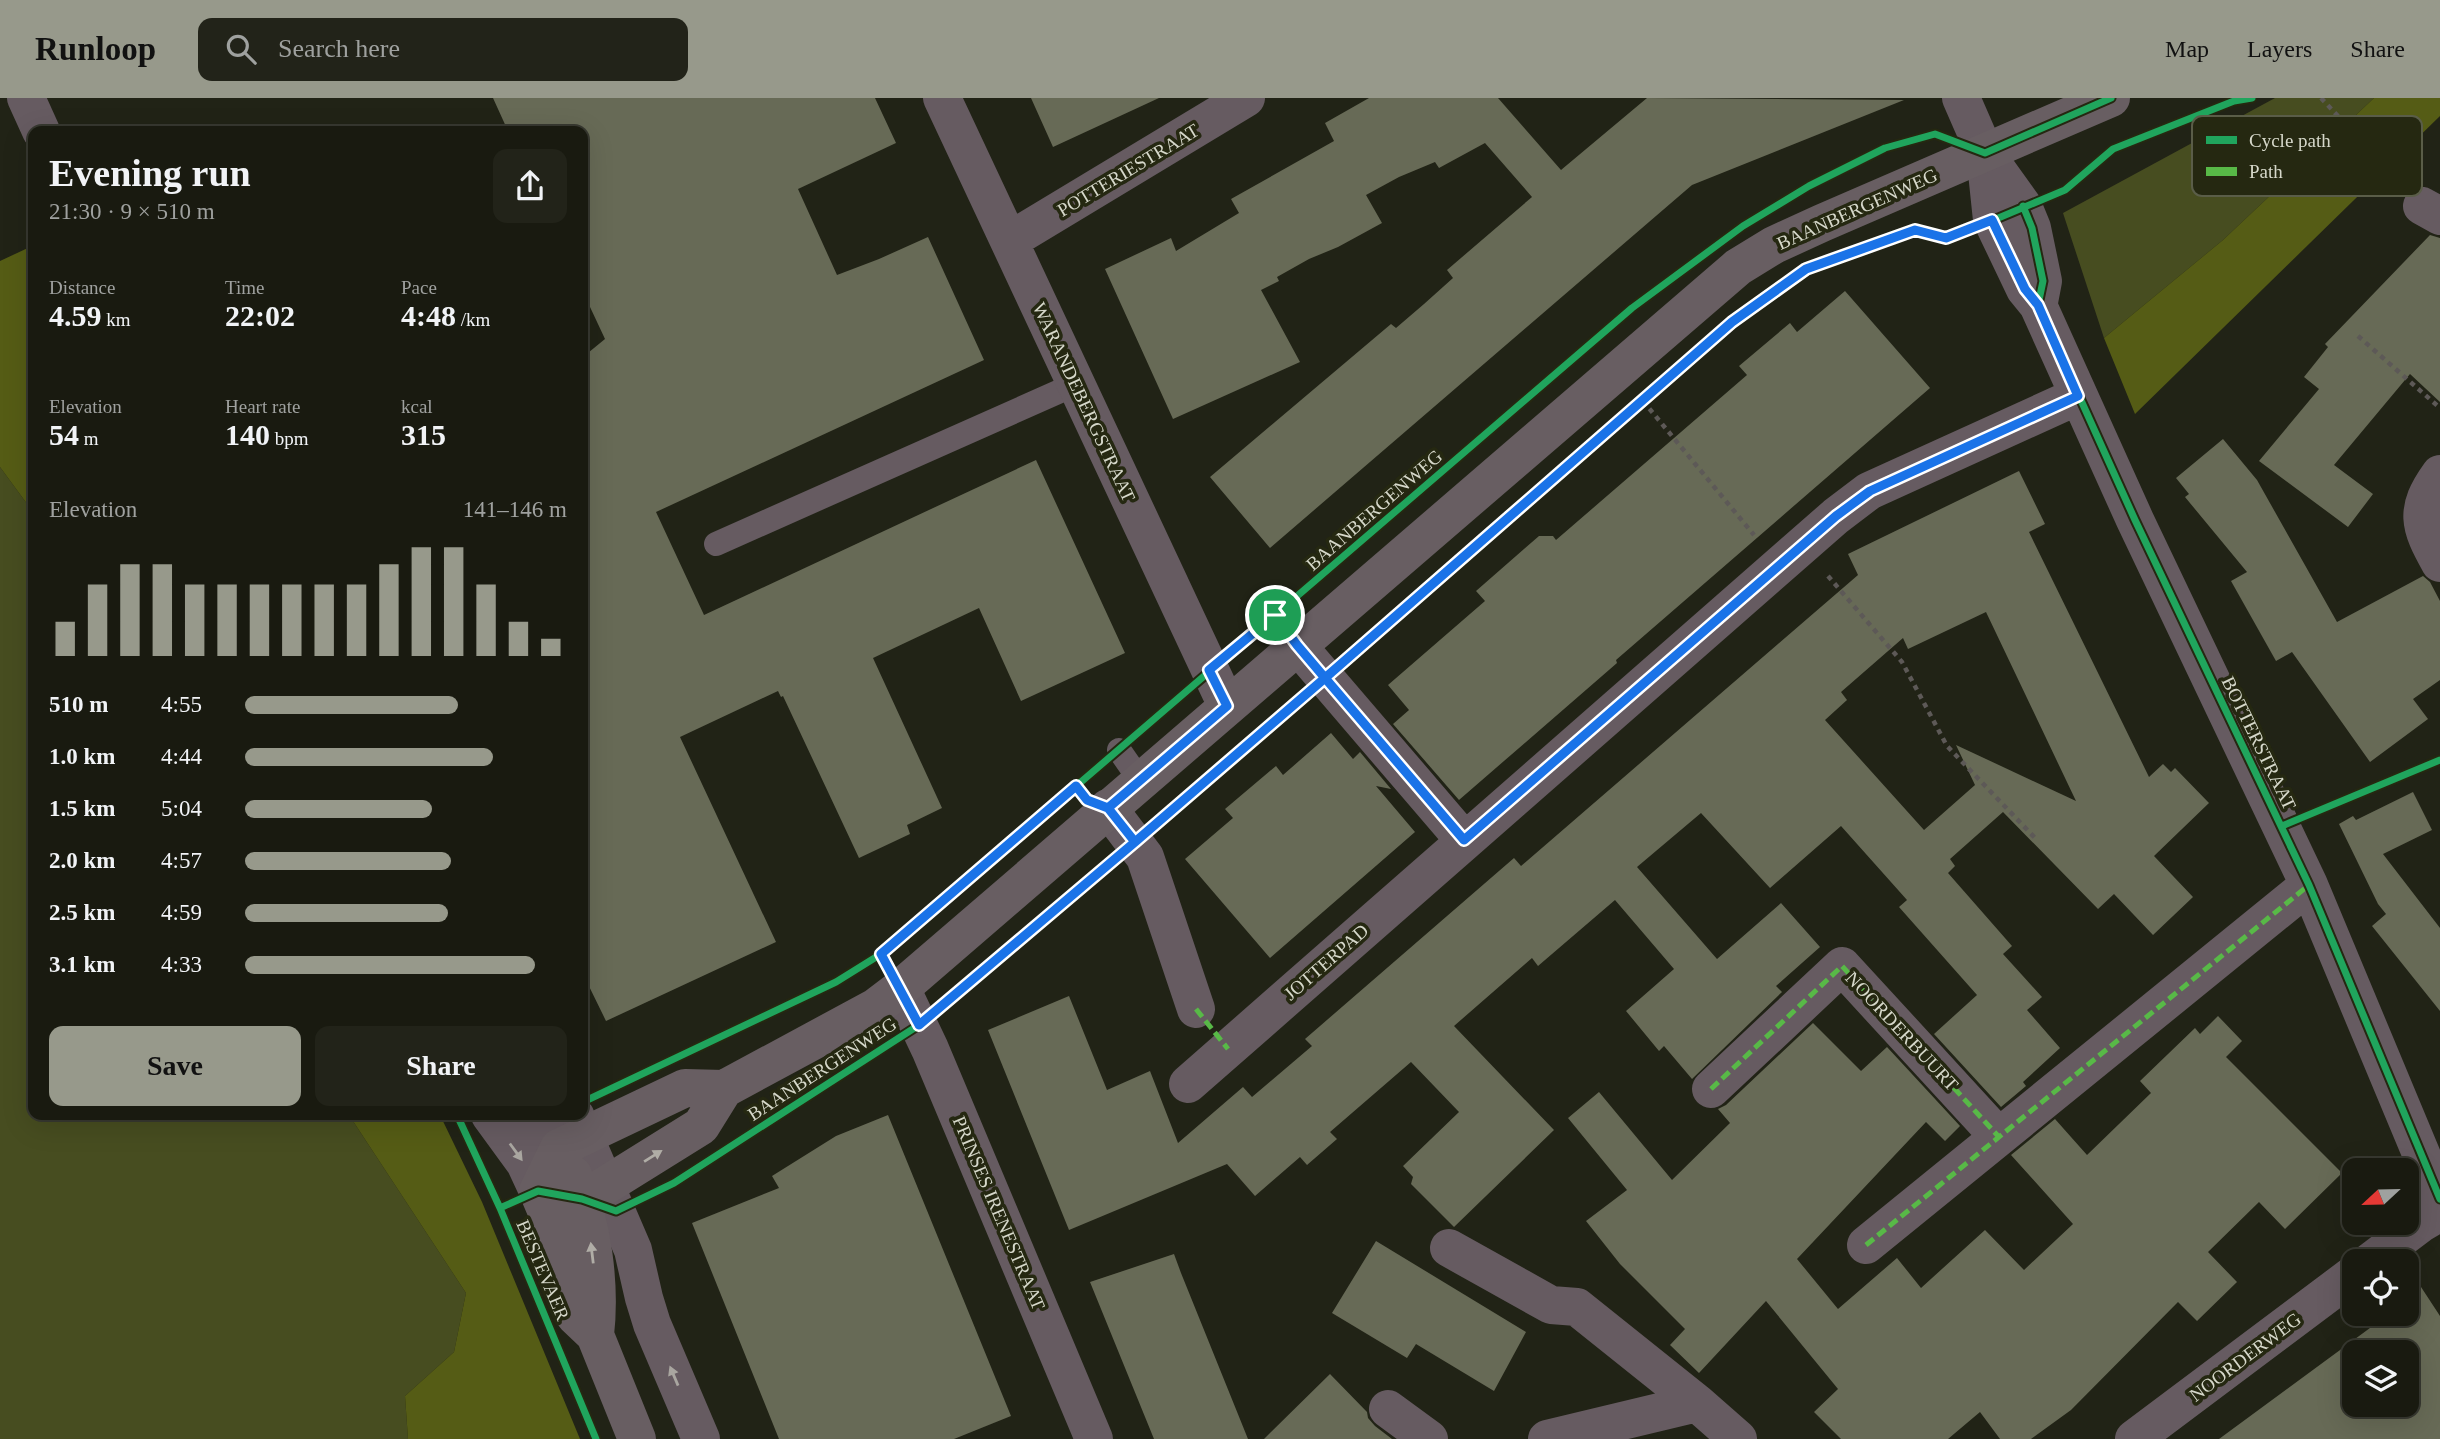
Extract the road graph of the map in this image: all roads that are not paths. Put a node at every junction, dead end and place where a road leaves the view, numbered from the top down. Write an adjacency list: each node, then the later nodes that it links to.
1 (942, 98): 6 (street, WARANDEBERGSTRAAT)
2 (1246, 98): 6 (street, POTTERIESTRAAT)
3 (1961, 98): 5 (street, BOTTERSTRAAT)
4 (2111, 98): 5 (main road, BAANBERGENWEG)
5 (1985, 153): 8 (street, BOTTERSTRAAT); 12 (main road, BAANBERGENWEG)
6 (1009, 241): 7 (street, WARANDEBERGSTRAAT)
7 (1076, 384): 10 (lane); 13 (street, WARANDEBERGSTRAAT)
8 (2078, 396): 15 (street, JOTTERPAD); 16 (street, BOTTERSTRAAT)
9 (2440, 474): 11 (street)
10 (716, 544)
11 (2440, 563)
12 (1297, 645): 13 (main road, BAANBERGENWEG); 15 (street)
13 (1227, 706): 14 (main road, BAANBERGENWEG)
14 (1108, 808): 17 (main road, BAANBERGENWEG); 18 (street)
15 (1464, 840): 19 (street, JOTTERPAD)
16 (2309, 885): 25 (street); 26 (street, BOTTERSTRAAT)
17 (901, 988): 20 (main road, BAANBERGENWEG); 39 (street, PRINSES IRENESTRAAT)
18 (1196, 1009)
19 (1188, 1084)
20 (724, 1089): 24 (main road, BAANBERGENWEG); 28 (main road, BAANBERGENWEG, one-way to 20)
21 (1711, 1090): 25 (street, NOORDERBUURT)
22 (494, 1120): 27 (street, BESTEVAER, one-way to 27)
23 (543, 1120): 24 (street, BESTEVAER)
24 (573, 1133): 27 (main road); 28 (main road, BESTEVAER)
25 (2000, 1137): 30 (street)
26 (2435, 1175)
27 (538, 1191): 28 (main road); 34 (main road, BESTEVAER)
28 (594, 1192): 34 (main road, BESTEVAER, one-way to 28); 38 (street, BESTEVAER, one-way to 28)
29 (2440, 1212): 32 (street)
30 (1866, 1245)
31 (1449, 1248): 35 (street)
32 (2387, 1249)
33 (2342, 1283): 43 (street, NOORDERWEG)
34 (595, 1335): 37 (main road, BESTEVAER)
35 (1697, 1403): 41 (street); 42 (street)
36 (1388, 1409): 40 (street)
37 (637, 1439)
38 (701, 1439)
39 (1094, 1439)
40 (1429, 1439)
41 (1547, 1439)
42 (1738, 1439)
43 (2134, 1439)

